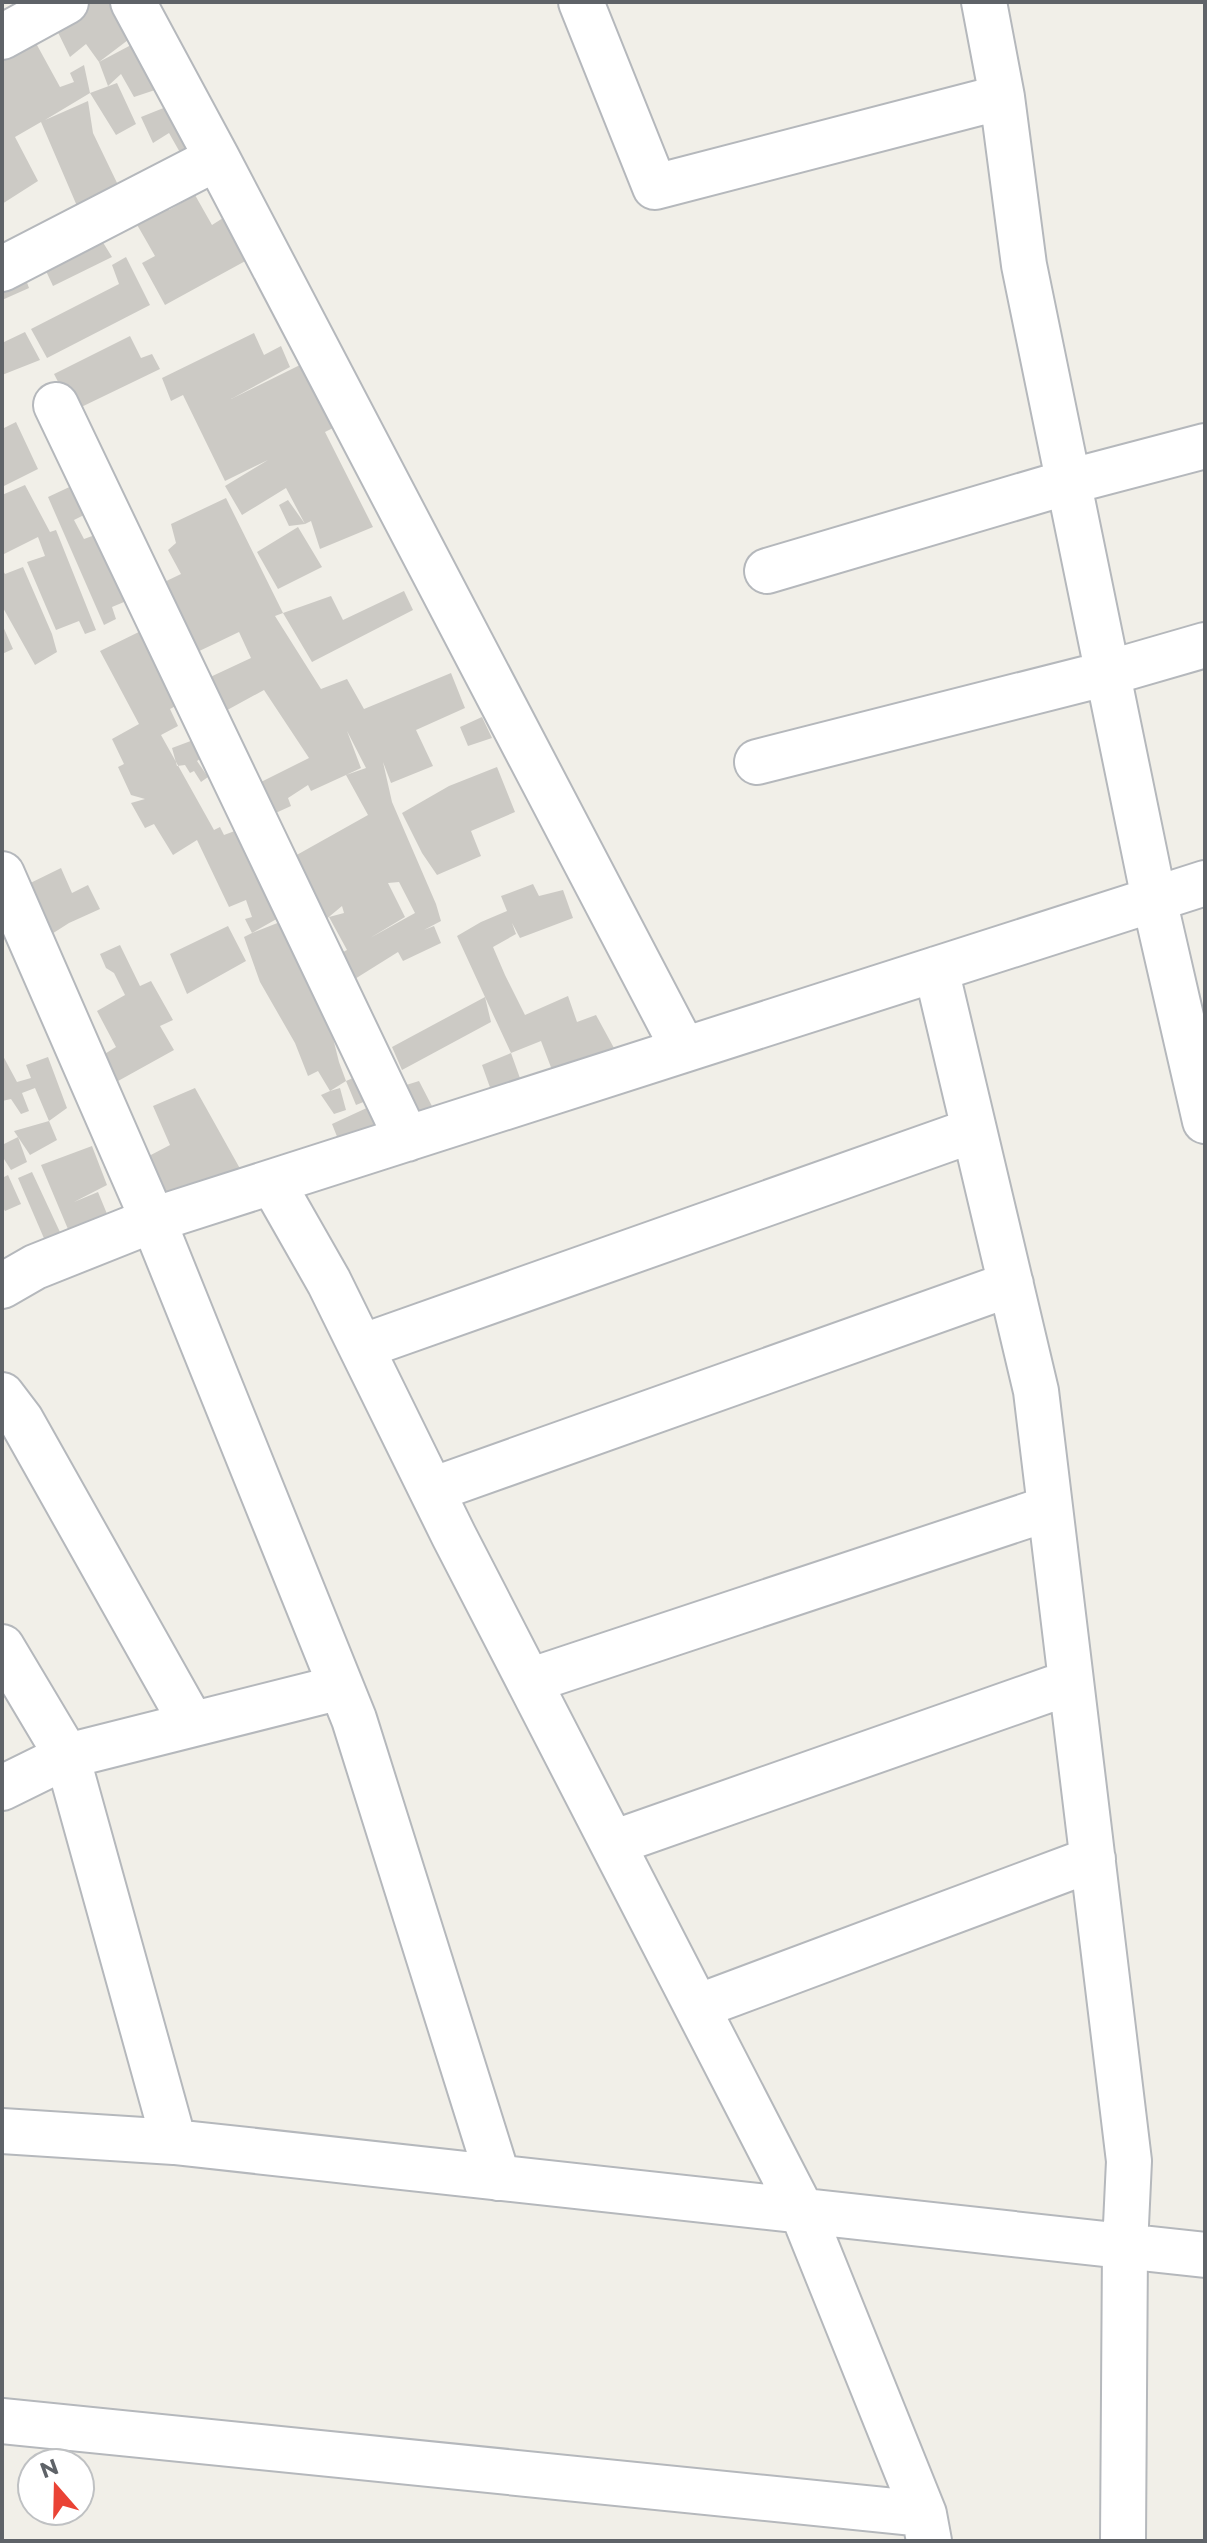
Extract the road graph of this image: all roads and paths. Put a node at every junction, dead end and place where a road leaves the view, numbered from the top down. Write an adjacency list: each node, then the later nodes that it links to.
1 (66, 2): 5 (street)
2 (133, 2): 7 (street)
3 (581, 2): 6 (street)
4 (984, 2): 6 (street)
5 (2, 37)
6 (1002, 97): 11 (street)
7 (217, 158): 8 (street); 21 (street)
8 (2, 269)
9 (56, 405): 24 (street)
10 (1205, 446): 11 (street)
11 (1068, 482): 12 (street); 14 (street)
12 (767, 571)
13 (1205, 645): 14 (street)
14 (1108, 673): 15 (street); 18 (street)
15 (757, 762)
16 (2, 874): 19 (street)
17 (1205, 883): 18 (street)
18 (1154, 899): 20 (street); 22 (street)
19 (18, 952): 26 (street)
20 (936, 969): 21 (street); 23 (street)
21 (684, 1050): 24 (street)
22 (1205, 1121)
23 (974, 1130): 27 (street); 29 (street)
24 (407, 1139): 25 (street)
25 (272, 1182): 26 (street); 29 (street)
26 (153, 1220): 28 (street); 36 (street)
27 (1011, 1284): 31 (street); 32 (street)
28 (2, 1286)
29 (361, 1347): 31 (street)
30 (8, 1416): 37 (street)
31 (432, 1490): 34 (street)
32 (1050, 1508): 34 (street); 35 (street)
33 (2, 1647): 38 (street)
34 (529, 1681): 40 (street)
35 (1071, 1682): 40 (street); 41 (street)
36 (341, 1687): 37 (street); 45 (street)
37 (192, 1724): 38 (street)
38 (67, 1756): 39 (street); 44 (street)
39 (2, 1788)
40 (613, 1843): 42 (street)
41 (1093, 1859): 42 (street); 47 (street)
42 (697, 2007): 46 (street)
43 (2, 2131): 44 (street)
44 (174, 2142): 45 (street)
45 (498, 2178): 46 (street)
46 (802, 2211): 47 (street); 50 (street)
47 (1125, 2246): 48 (street); 51 (street)
48 (1205, 2255)
49 (2, 2421): 50 (street)
50 (926, 2528)
51 (1123, 2541)

